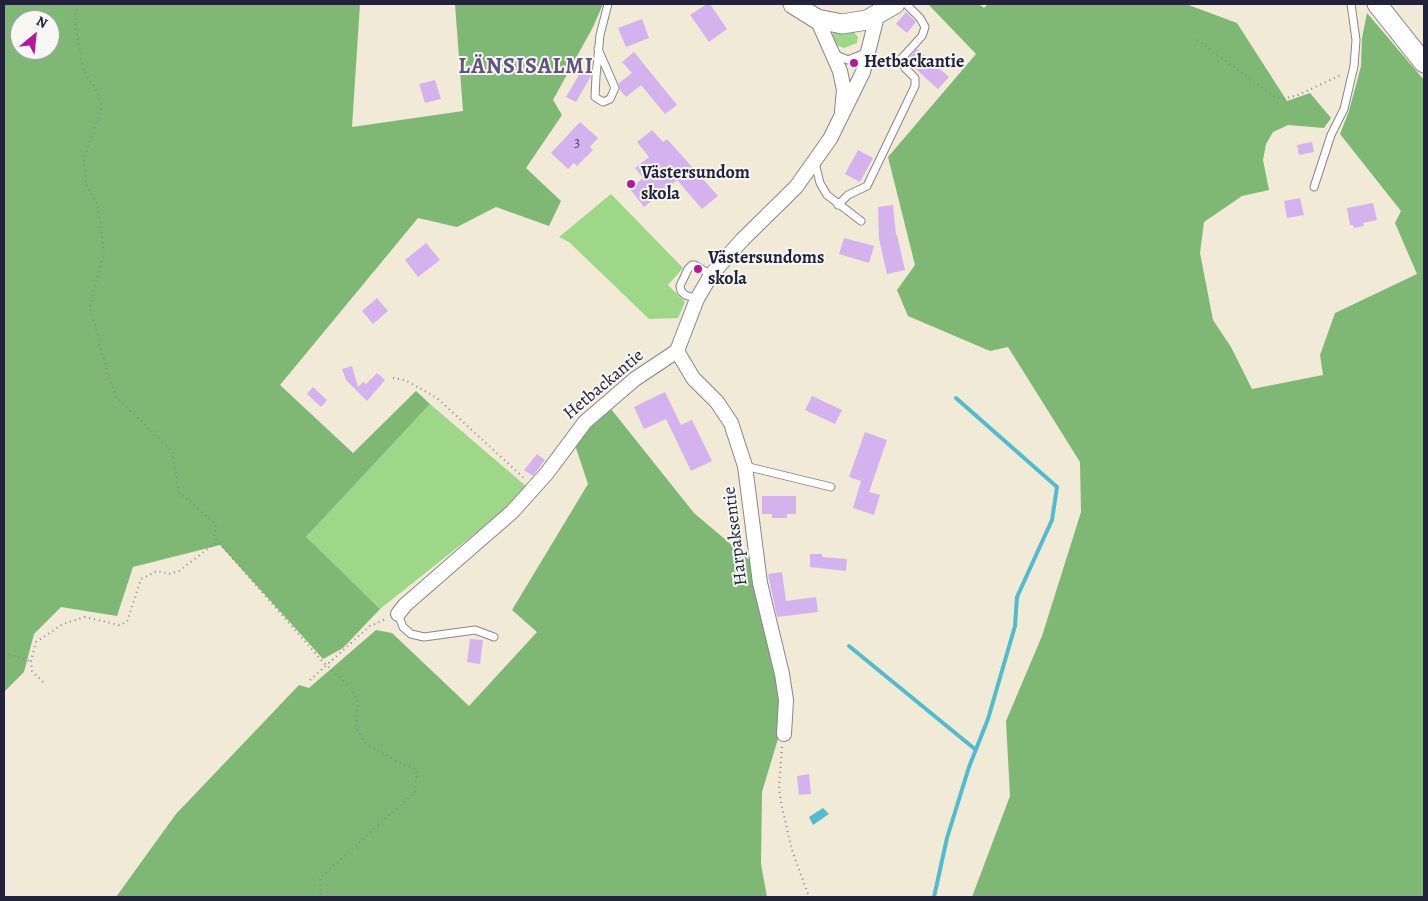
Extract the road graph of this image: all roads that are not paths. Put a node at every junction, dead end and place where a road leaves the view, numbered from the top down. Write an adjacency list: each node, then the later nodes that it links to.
1 (608, 4): 9 (lane)
2 (793, 4): 8 (street)
3 (895, 4): 7 (street)
4 (906, 4): 16 (lane)
5 (1351, 4): 15 (lane)
6 (1377, 4): 12 (street)
7 (877, 16): 8 (street); 10 (street)
8 (817, 19): 11 (street)
9 (598, 49): 9 (lane)
10 (868, 52): 11 (lane); 13 (street)
11 (834, 54): 13 (street)
12 (1424, 63)
13 (842, 117): 14 (street)
14 (815, 163): 16 (lane); 18 (street)
15 (1314, 187)
16 (838, 205): 17 (lane)
17 (862, 221)
18 (711, 275): 19 (street); 19 (lane)
19 (697, 299): 20 (street)
20 (677, 351): 21 (street, Harpaksentie); 23 (street, Hetbackantie)
21 (745, 466): 22 (lane); 25 (street, Harpaksentie)
22 (831, 487)
23 (398, 614): 24 (lane)
24 (494, 637)
25 (784, 734)

